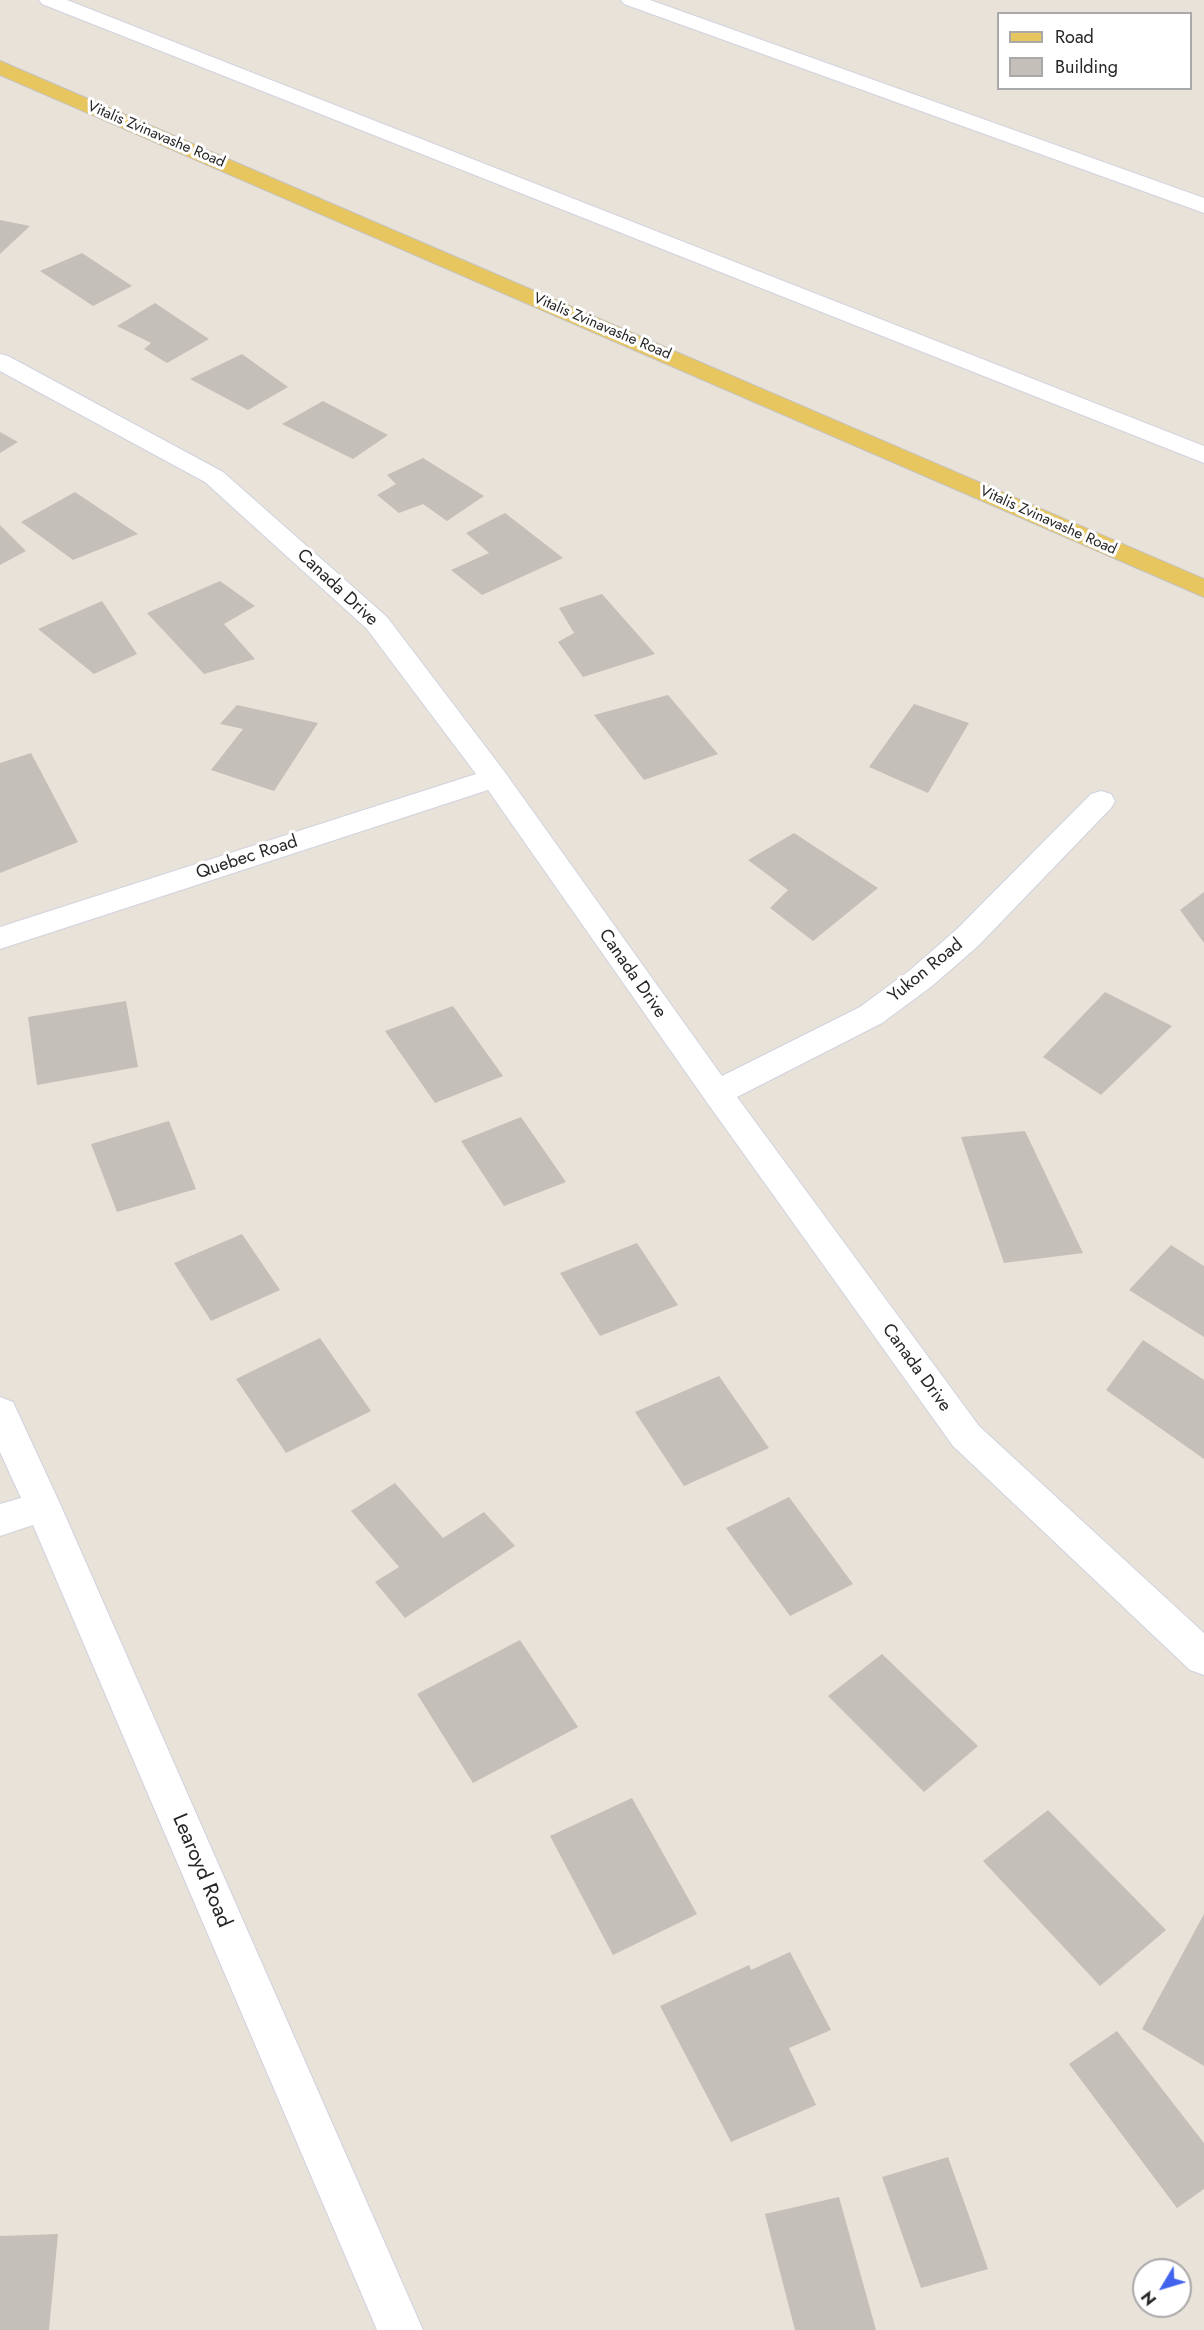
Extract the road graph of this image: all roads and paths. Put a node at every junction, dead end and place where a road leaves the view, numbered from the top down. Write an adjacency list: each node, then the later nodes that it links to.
1 (49, 0): 6 (street)
2 (631, 0): 4 (street)
3 (0, 67): 7 (main road, Vitalis Zvinavashe Road)
4 (1204, 206)
5 (0, 361): 8 (street, Canada Drive)
6 (1204, 455)
7 (1204, 589)
8 (494, 778): 10 (street, Quebec Road); 11 (street, Canada Drive)
9 (1101, 801): 11 (street, Yukon Road)
10 (0, 938)
11 (717, 1094): 15 (street, Canada Drive)
12 (0, 1412): 13 (street, Learoyd Road)
13 (43, 1506): 14 (street); 16 (street, Learoyd Road)
14 (0, 1520)
15 (1204, 1658)
16 (400, 2330)

